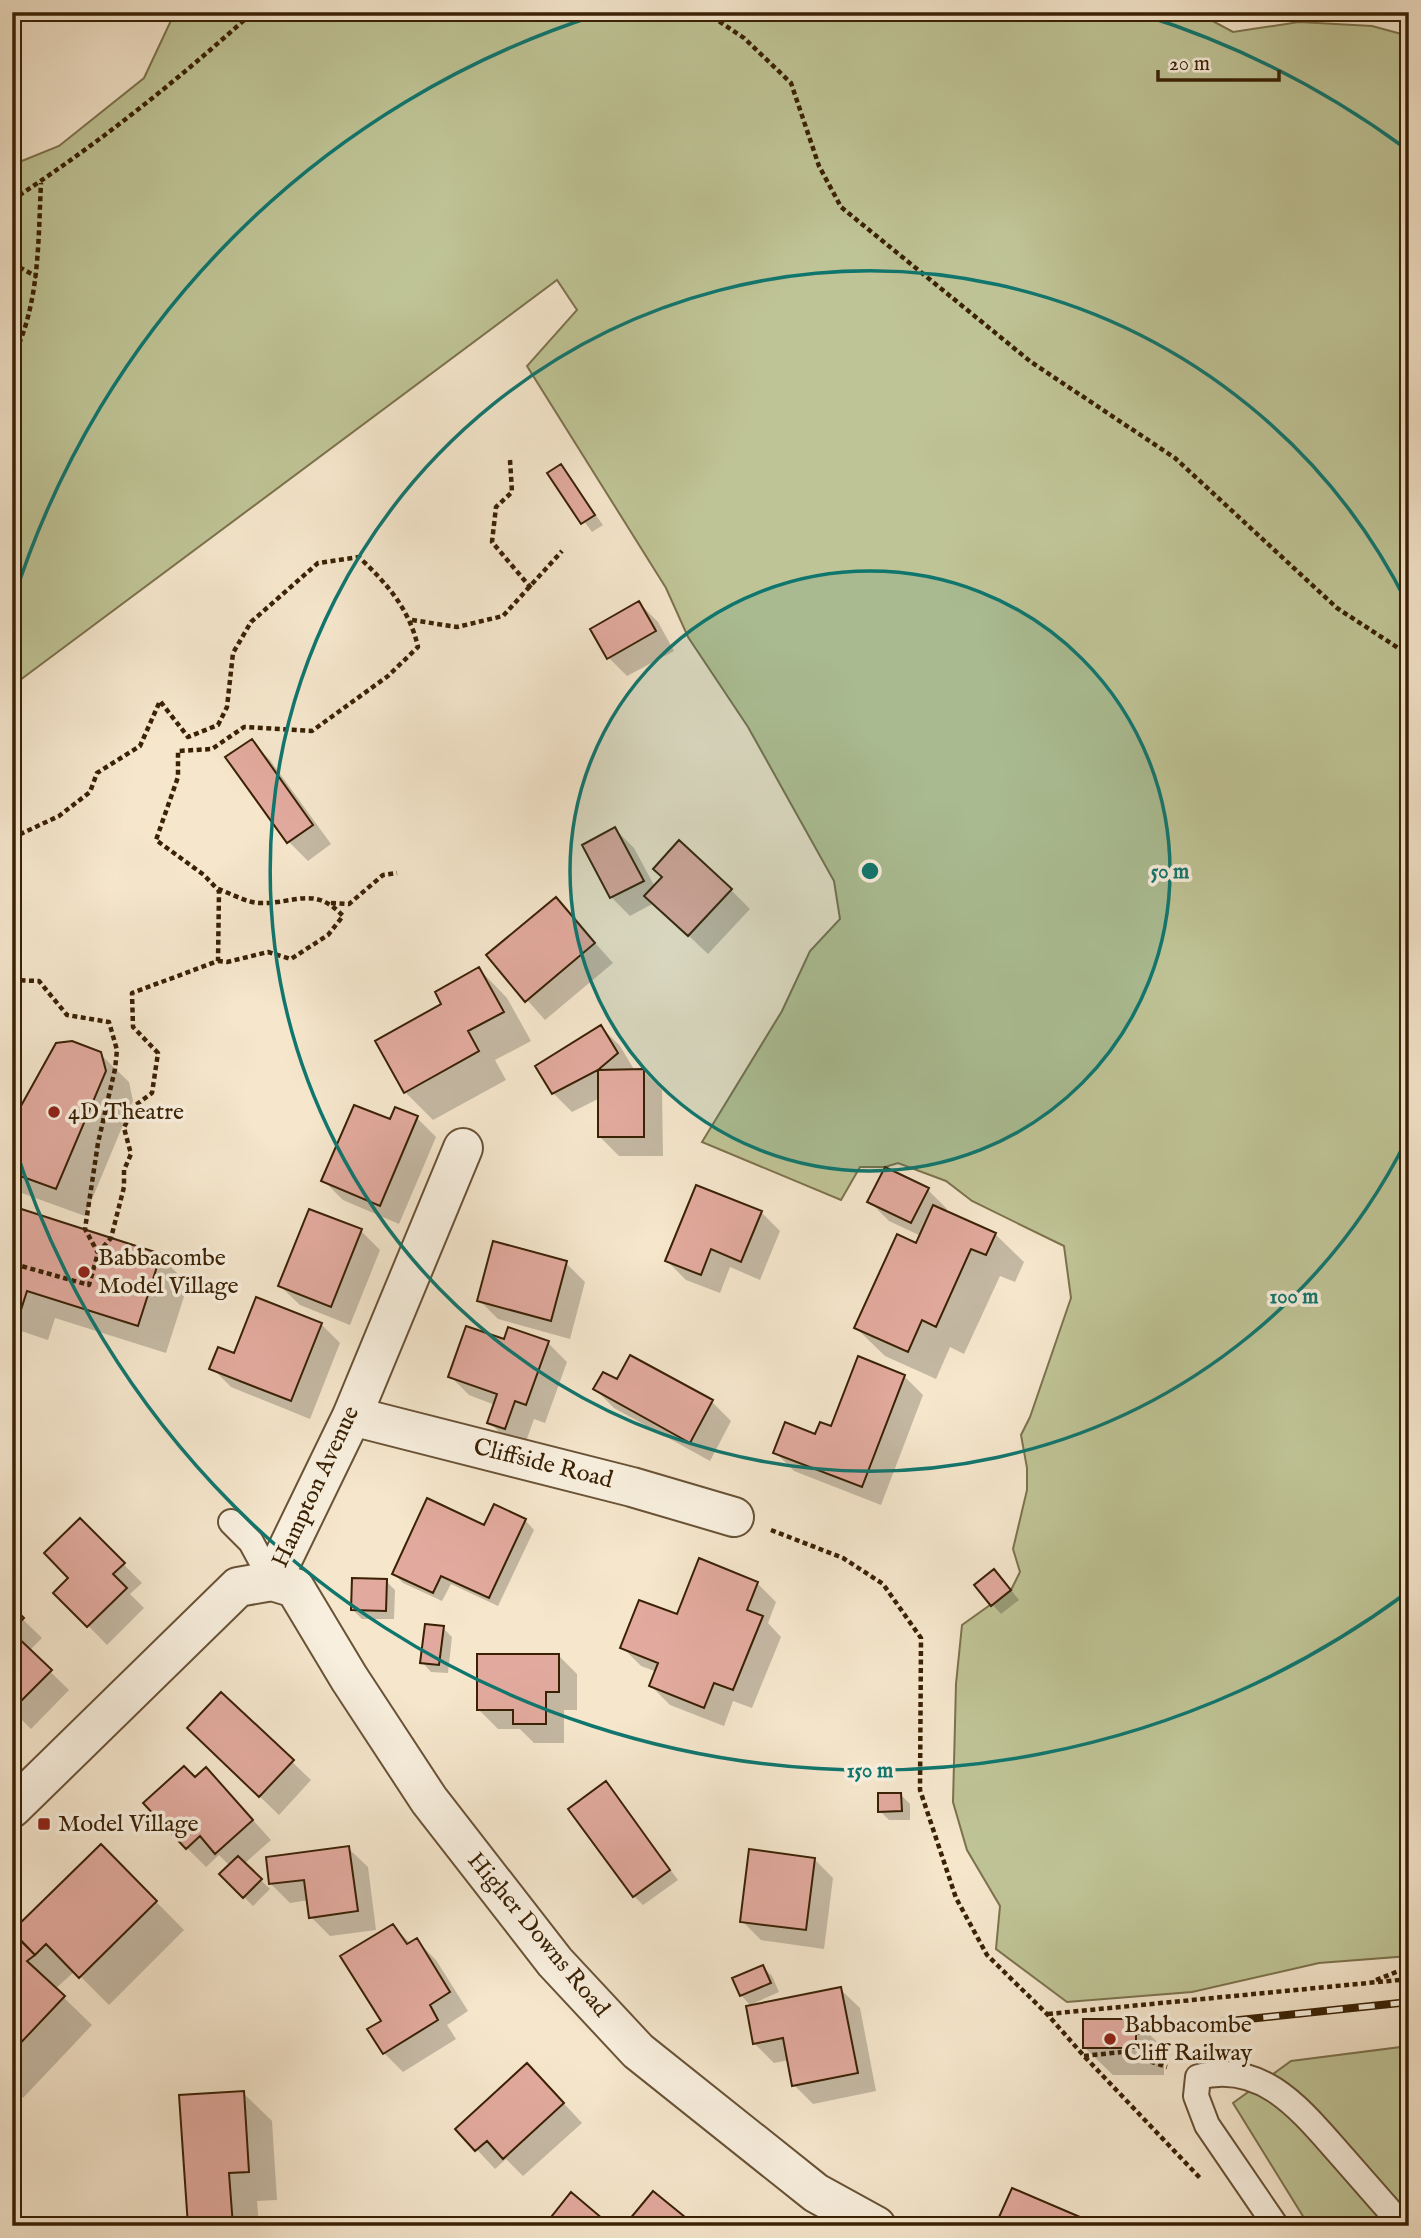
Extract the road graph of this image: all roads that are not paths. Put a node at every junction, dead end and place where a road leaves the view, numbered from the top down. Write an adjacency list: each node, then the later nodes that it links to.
1 (463, 1148): 2 (street, Hampton Avenue)
2 (352, 1416): 3 (street, Cliffside Road); 5 (street, Hampton Avenue)
3 (734, 1517)
4 (231, 1522): 5 (lane)
5 (272, 1581): 6 (street, Hampton Avenue); 7 (street, Higher Downs Road)
6 (12, 1808)
7 (876, 2226)
8 (1276, 2226): 9 (lane)
9 (1403, 2226)

